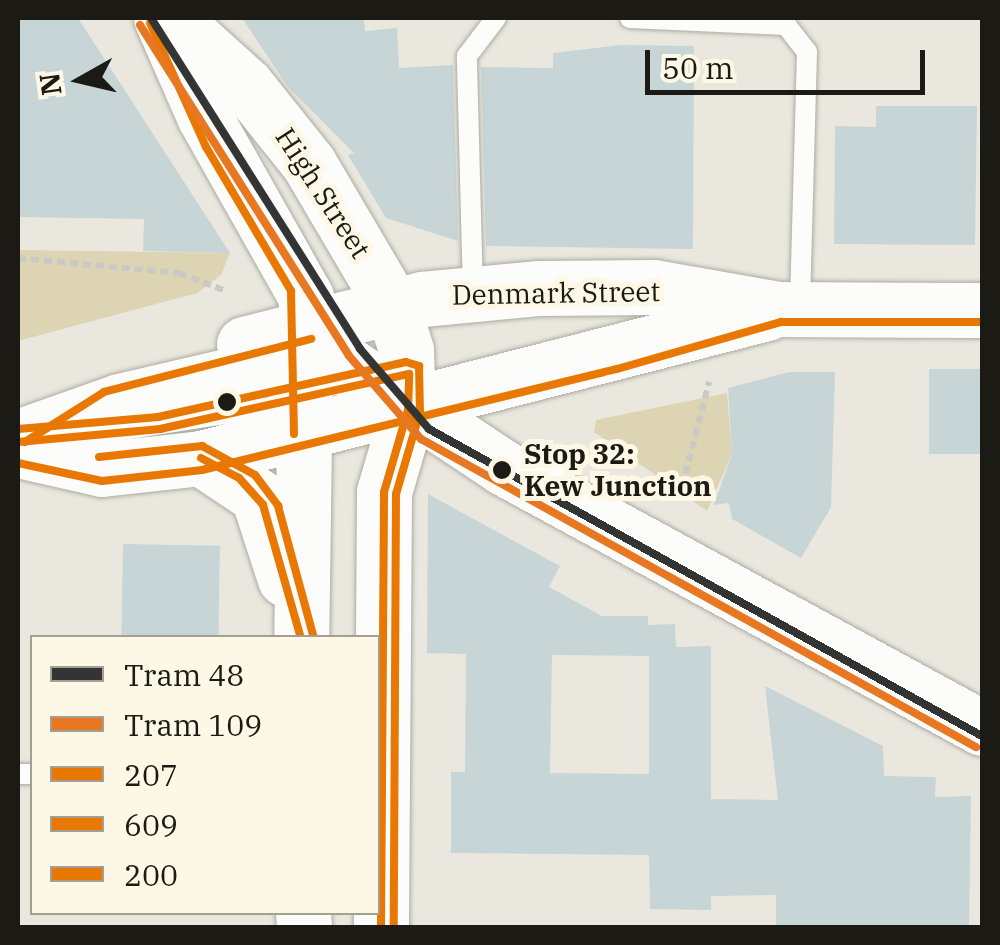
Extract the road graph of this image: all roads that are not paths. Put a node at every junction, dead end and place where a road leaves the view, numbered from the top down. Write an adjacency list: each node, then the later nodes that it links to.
1 (161, 18): 9 (main road)
2 (172, 18): 6 (main road, High Street)
3 (496, 18): 5 (lane)
4 (630, 18): 7 (lane)
5 (473, 292): 6 (main road, Denmark Street); 7 (main road, Denmark Street)
6 (392, 305): 9 (main road, Denmark Street); 10 (main road, High Street)
7 (790, 310): 8 (main road, Denmark Street); 10 (main road, Denmark Street)
8 (982, 310)
9 (307, 381): 10 (main road, Denmark Street); 10 (main road); 11 (lane); 11 (main road); 12 (main road); 14 (main road)
10 (399, 387): 15 (main road); 16 (main road)
11 (18, 440): 12 (main road)
12 (202, 458): 13 (main road)
13 (301, 635)
14 (302, 635)
15 (982, 728)
16 (381, 928)

